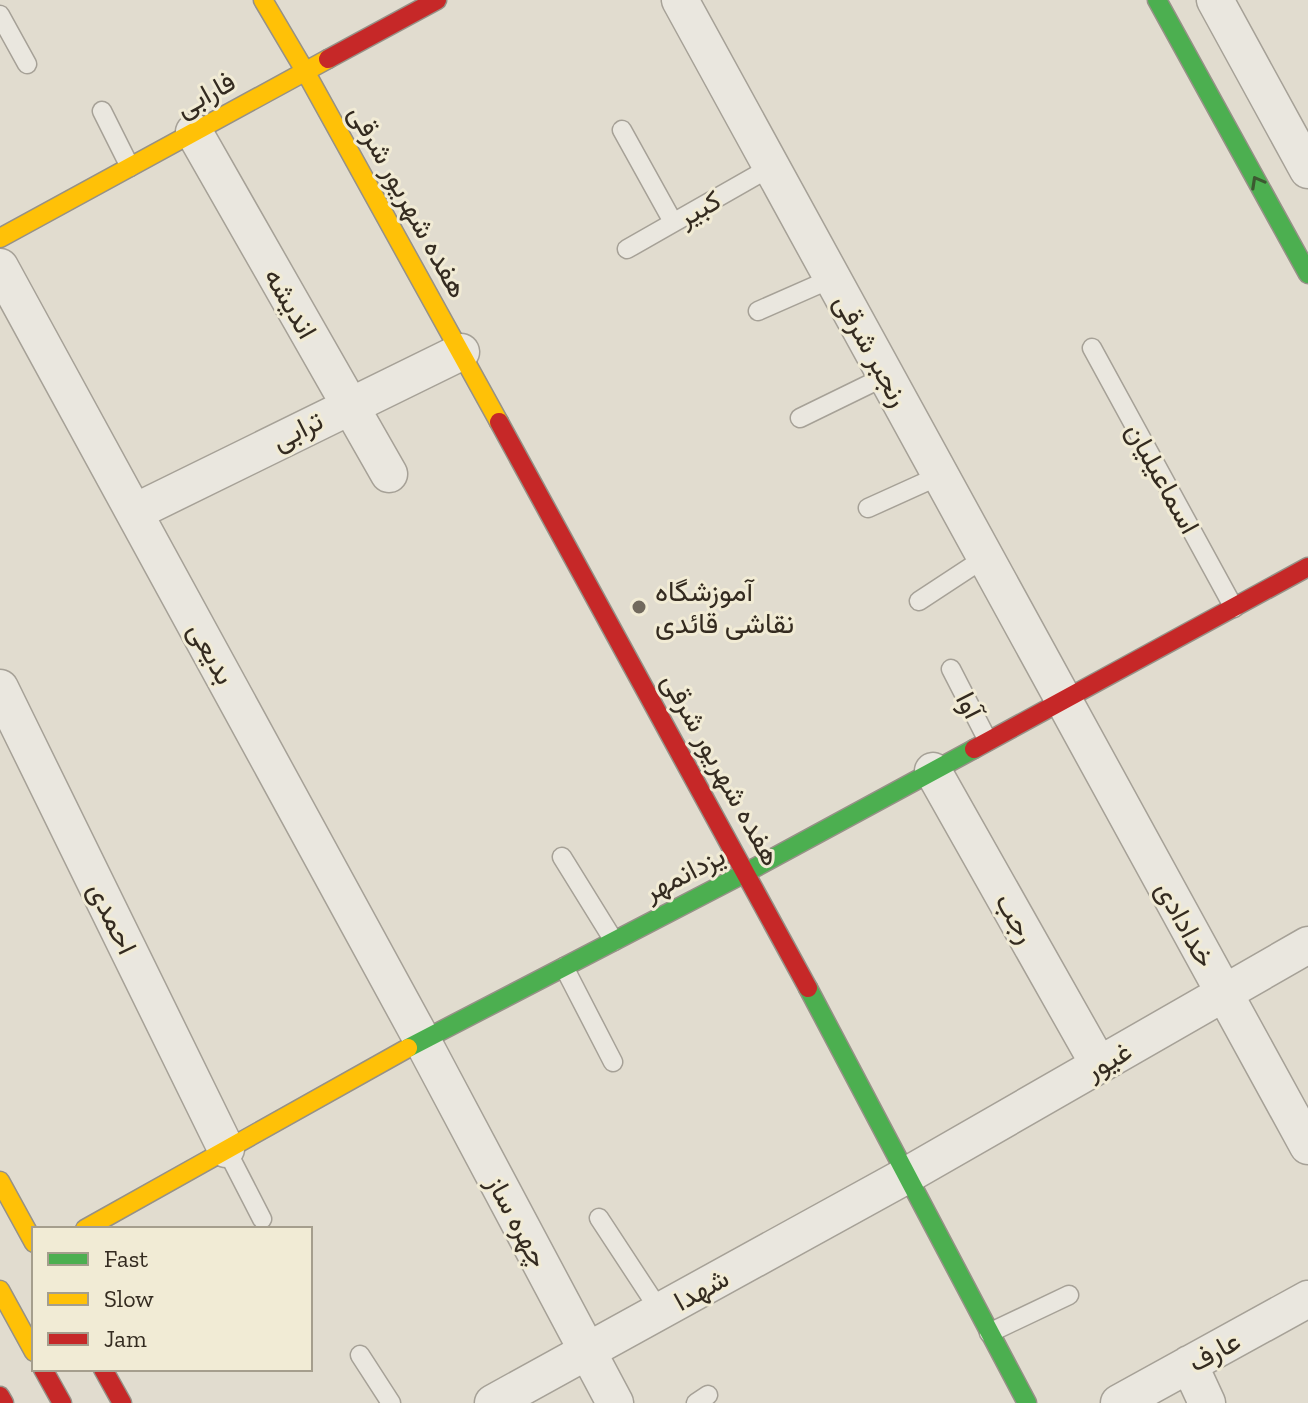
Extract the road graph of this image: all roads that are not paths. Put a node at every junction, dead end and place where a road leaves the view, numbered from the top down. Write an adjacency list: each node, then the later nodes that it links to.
1 (263, 0): 8 (street, هفده شهریور شرقی)
2 (437, 0): 8 (street, فارابی)
3 (680, 0): 13 (street, رنجبر شرقی)
4 (1157, 0): 16 (street, one-way to 4)
5 (1215, 0): 14 (street)
6 (0, 15): 7 (lane)
7 (27, 64)
8 (305, 71): 11 (street, فارابی); 24 (street, هفده شهریور شرقی)
9 (102, 111): 12 (lane)
10 (622, 130): 15 (lane)
11 (194, 132): 12 (street, فارابی); 26 (street, اندیشه)
12 (130, 167): 17 (street, فارابی)
13 (771, 167): 15 (lane, کبیر); 21 (street, رنجبر شرقی)
14 (1308, 170)
15 (673, 222): 18 (lane, کبیر)
16 (1296, 225): 20 (street)
17 (0, 238)
18 (627, 249)
19 (0, 267): 31 (street, بدیعی)
20 (1308, 274)
21 (833, 278): 22 (lane); 25 (street, رنجبر شرقی)
22 (758, 311)
23 (1092, 348): 35 (lane, اسماعیلیان)
24 (461, 352): 26 (street, ترابی); 42 (street, هفده شهریور شرقی)
25 (886, 376): 27 (lane); 29 (street, رنجبر شرقی)
26 (349, 405): 28 (street, اندیشه); 31 (street, ترابی)
27 (800, 418)
28 (389, 474)
29 (941, 475): 30 (lane); 32 (street, رنجبر شرقی)
30 (868, 508)
31 (135, 512): 47 (street, بدیعی)
32 (986, 557): 34 (lane); 38 (street, رنجبر شرقی)
33 (1308, 567): 35 (street, یزدانمهر)
34 (919, 601)
35 (1234, 608): 38 (street, یزدانمهر)
36 (951, 669): 39 (lane, آوا)
37 (0, 688): 51 (street, احمدی)
38 (1064, 701): 39 (street, یزدانمهر); 46 (street, خدادادی)
39 (989, 742): 40 (street, یزدانمهر)
40 (933, 771): 42 (street, یزدانمهر); 49 (street, رجب)
41 (562, 857): 43 (lane)
42 (747, 872): 43 (street, یزدانمهر); 52 (street, هفده شهریور شرقی)
43 (614, 941): 45 (street, یزدانمهر)
44 (1308, 945): 46 (street, غیور)
45 (564, 967): 47 (street, یزدانمهر); 48 (lane)
46 (1224, 993): 49 (street, غیور); 50 (street, خدادادی)
47 (422, 1040): 51 (street, یزدانمهر); 64 (street, چهره ساز)
48 (613, 1062)
49 (1099, 1065): 52 (street, غیور)
50 (1308, 1146)
51 (226, 1149): 55 (lane); 56 (street, یزدانمهر)
52 (909, 1174): 61 (street, شهدا); 62 (street, هفده شهریور شرقی)
53 (0, 1181): 57 (street)
54 (599, 1218): 61 (lane)
55 (262, 1219)
56 (89, 1227)
57 (32, 1239)
58 (0, 1290): 63 (street)
59 (1069, 1295): 62 (lane)
60 (1308, 1299): 66 (street, عارف)
61 (660, 1311): 64 (street, شهدا)
62 (989, 1333): 76 (street, هفده شهریور شرقی)
63 (32, 1348)
64 (587, 1351): 74 (street, شهدا); 75 (street, چهره ساز)
65 (360, 1355): 73 (lane)
66 (1189, 1364): 77 (street, عارف); 78 (street)
67 (44, 1371): 71 (street)
68 (104, 1371): 72 (street)
69 (0, 1396): 70 (street)
70 (4, 1403)
71 (62, 1403)
72 (122, 1403)
73 (391, 1403)
74 (493, 1403)
75 (615, 1403)
76 (1027, 1403)
77 (1119, 1403)
78 (1207, 1403)

